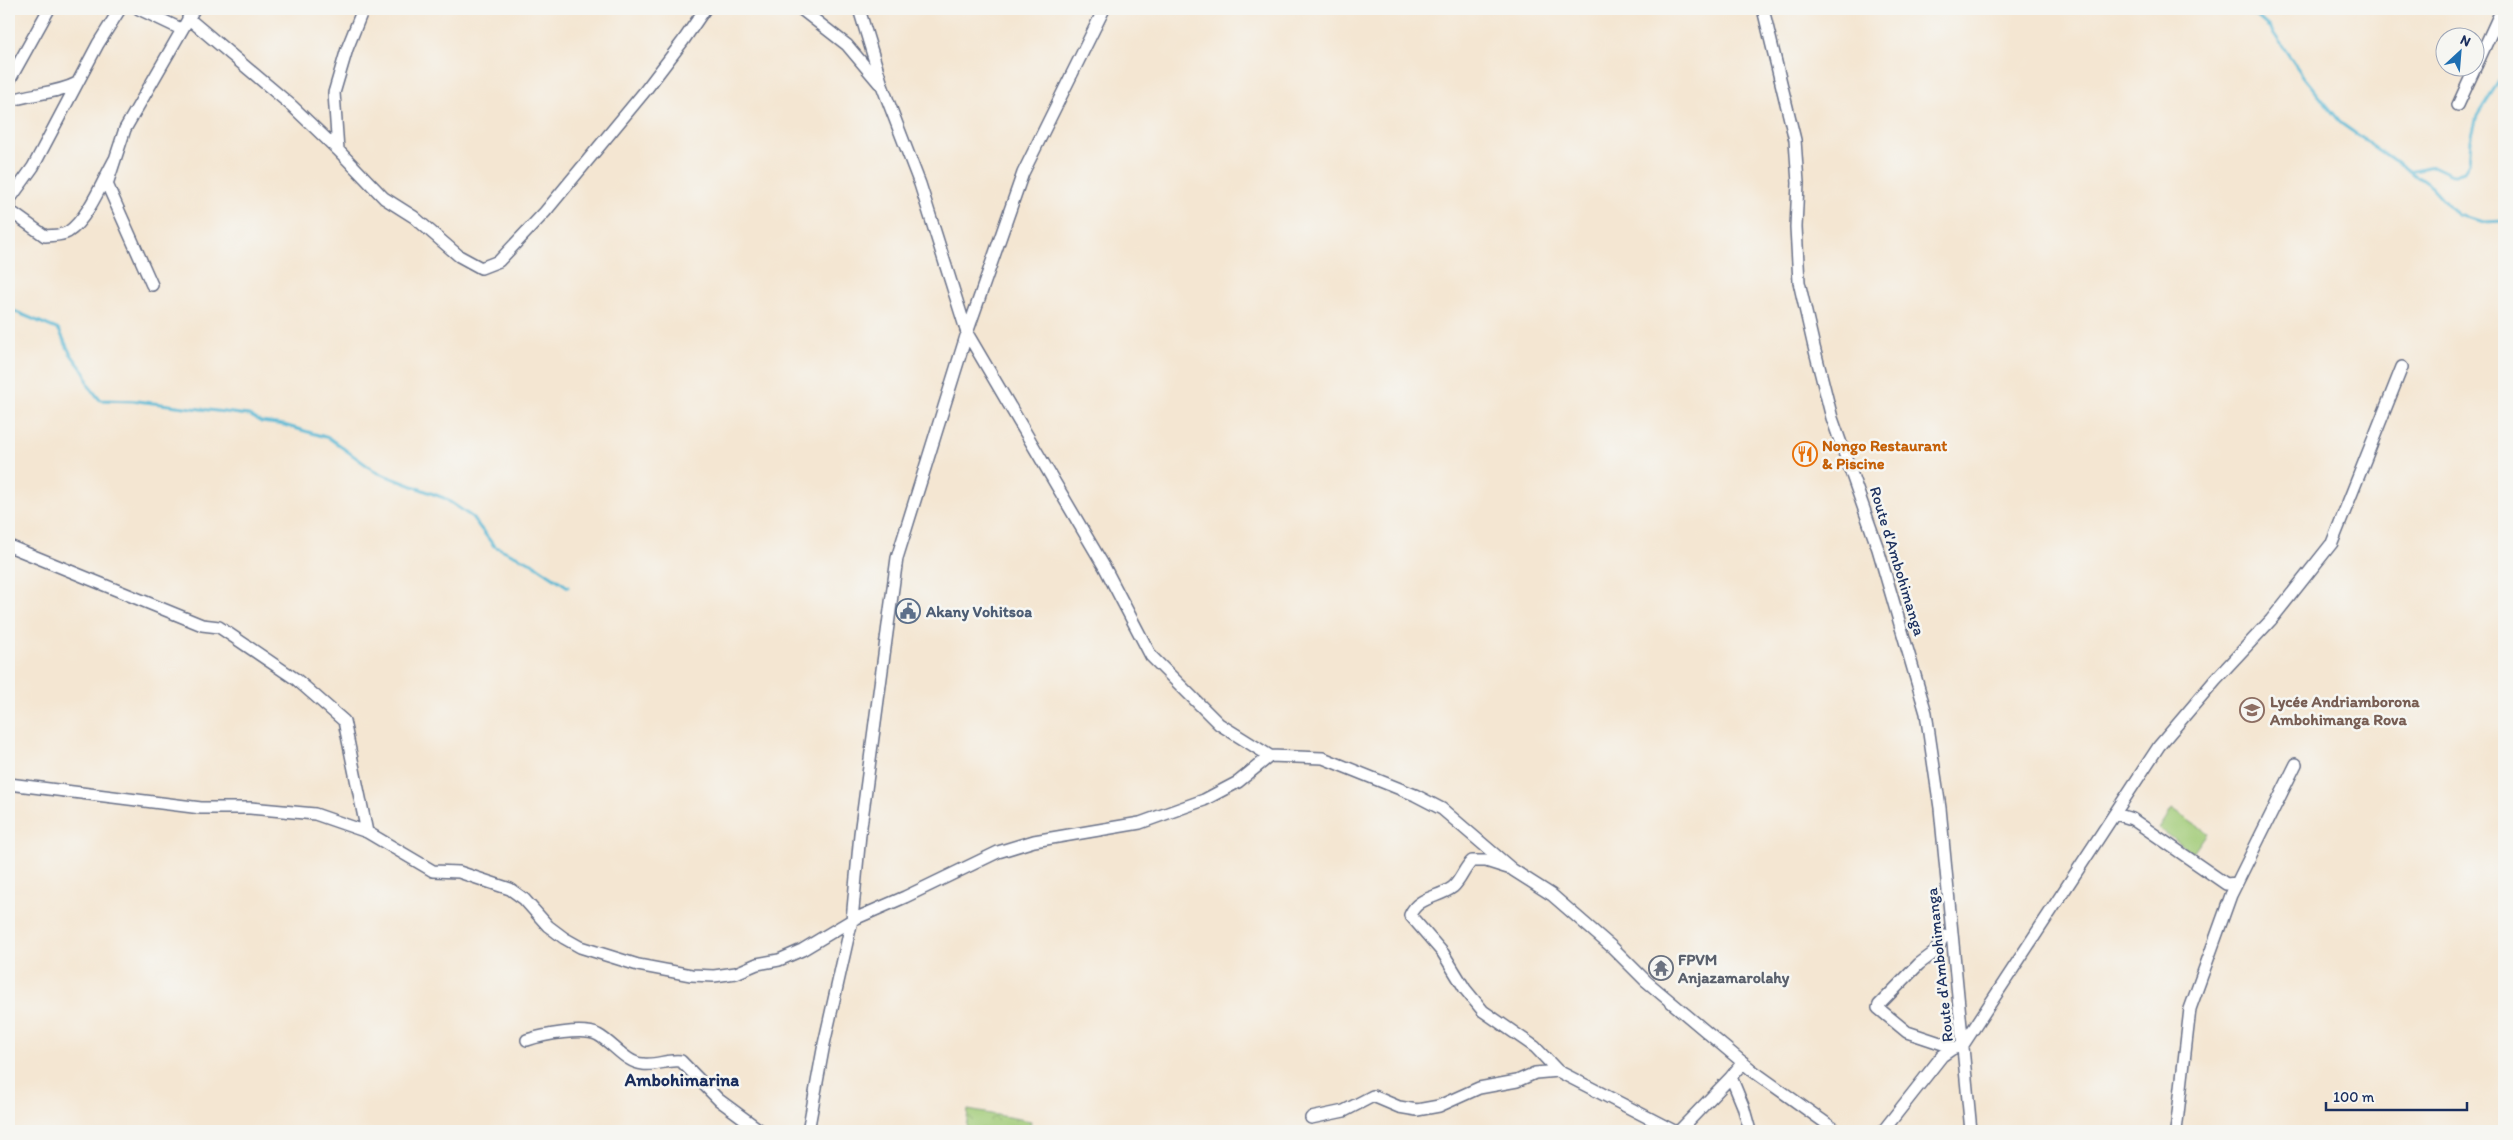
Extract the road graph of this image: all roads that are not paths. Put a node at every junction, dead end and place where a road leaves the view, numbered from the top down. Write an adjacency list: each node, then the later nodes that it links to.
1 (49, 9): 15 (street)
2 (120, 9): 16 (street)
3 (139, 9): 12 (street)
4 (363, 9): 20 (street)
5 (704, 9): 20 (street)
6 (801, 9): 17 (street)
7 (859, 9): 17 (street)
8 (1104, 9): 23 (street)
9 (1763, 9): 36 (street, Route d'Ambohimanga)
10 (2502, 9): 13 (street)
11 (191, 13): 12 (street); 20 (street)
12 (181, 29): 21 (street)
13 (2486, 43)
14 (2470, 78): 19 (street)
15 (9, 81)
16 (77, 83): 18 (street); 21 (street)
17 (883, 88): 23 (street)
18 (11, 99)
19 (2458, 106)
20 (338, 150)
21 (115, 159): 22 (street)
22 (152, 285)
23 (966, 333): 26 (street); 33 (street)
24 (2402, 367): 29 (street)
25 (9, 546): 30 (street)
26 (1270, 756): 31 (street); 33 (street)
27 (2296, 764): 32 (street)
28 (9, 784): 30 (street)
29 (2116, 814): 32 (street); 36 (street)
30 (367, 832): 33 (street)
31 (1513, 870): 37 (street); 38 (street)
32 (2236, 883): 49 (street)
33 (852, 920): 42 (street)
34 (1944, 936): 36 (street)
35 (527, 1040): 41 (street)
36 (1959, 1047): 47 (street); 48 (street, Route d'Ambohimanga)
37 (1742, 1062): 39 (street); 46 (street)
38 (1558, 1071): 40 (street); 43 (street)
39 (1731, 1077): 44 (street); 45 (street)
40 (1311, 1118)
41 (760, 1131)
42 (808, 1131)
43 (1674, 1131)
44 (1679, 1131)
45 (1750, 1131)
46 (1837, 1131)
47 (1883, 1131)
48 (1971, 1131)
49 (2176, 1131)

